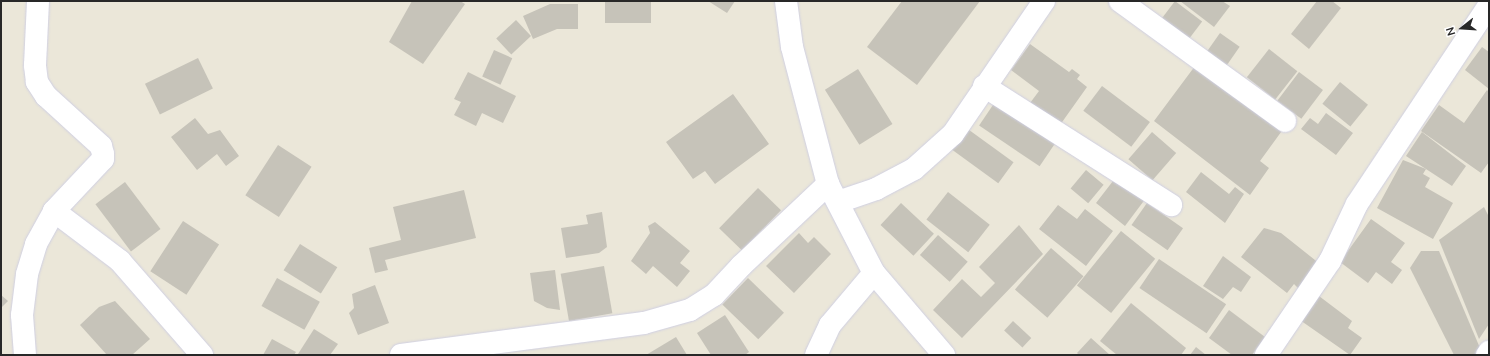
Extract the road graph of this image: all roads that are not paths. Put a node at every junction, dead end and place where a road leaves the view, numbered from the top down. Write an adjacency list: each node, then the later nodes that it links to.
1 (38, 1): 10 (street)
2 (786, 1): 8 (street)
3 (1044, 1): 6 (street)
4 (1120, 1): 7 (street)
5 (1489, 5): 18 (street)
6 (984, 86): 8 (street); 9 (street)
7 (1285, 121)
8 (833, 193): 11 (street); 15 (street)
9 (1171, 205)
10 (54, 211): 13 (street); 14 (street)
11 (874, 273): 16 (street); 17 (street)
12 (1489, 352): 19 (street)
13 (25, 355)
14 (202, 355)
15 (401, 355)
16 (816, 355)
17 (944, 355)
18 (1266, 355)
19 (1488, 355)

